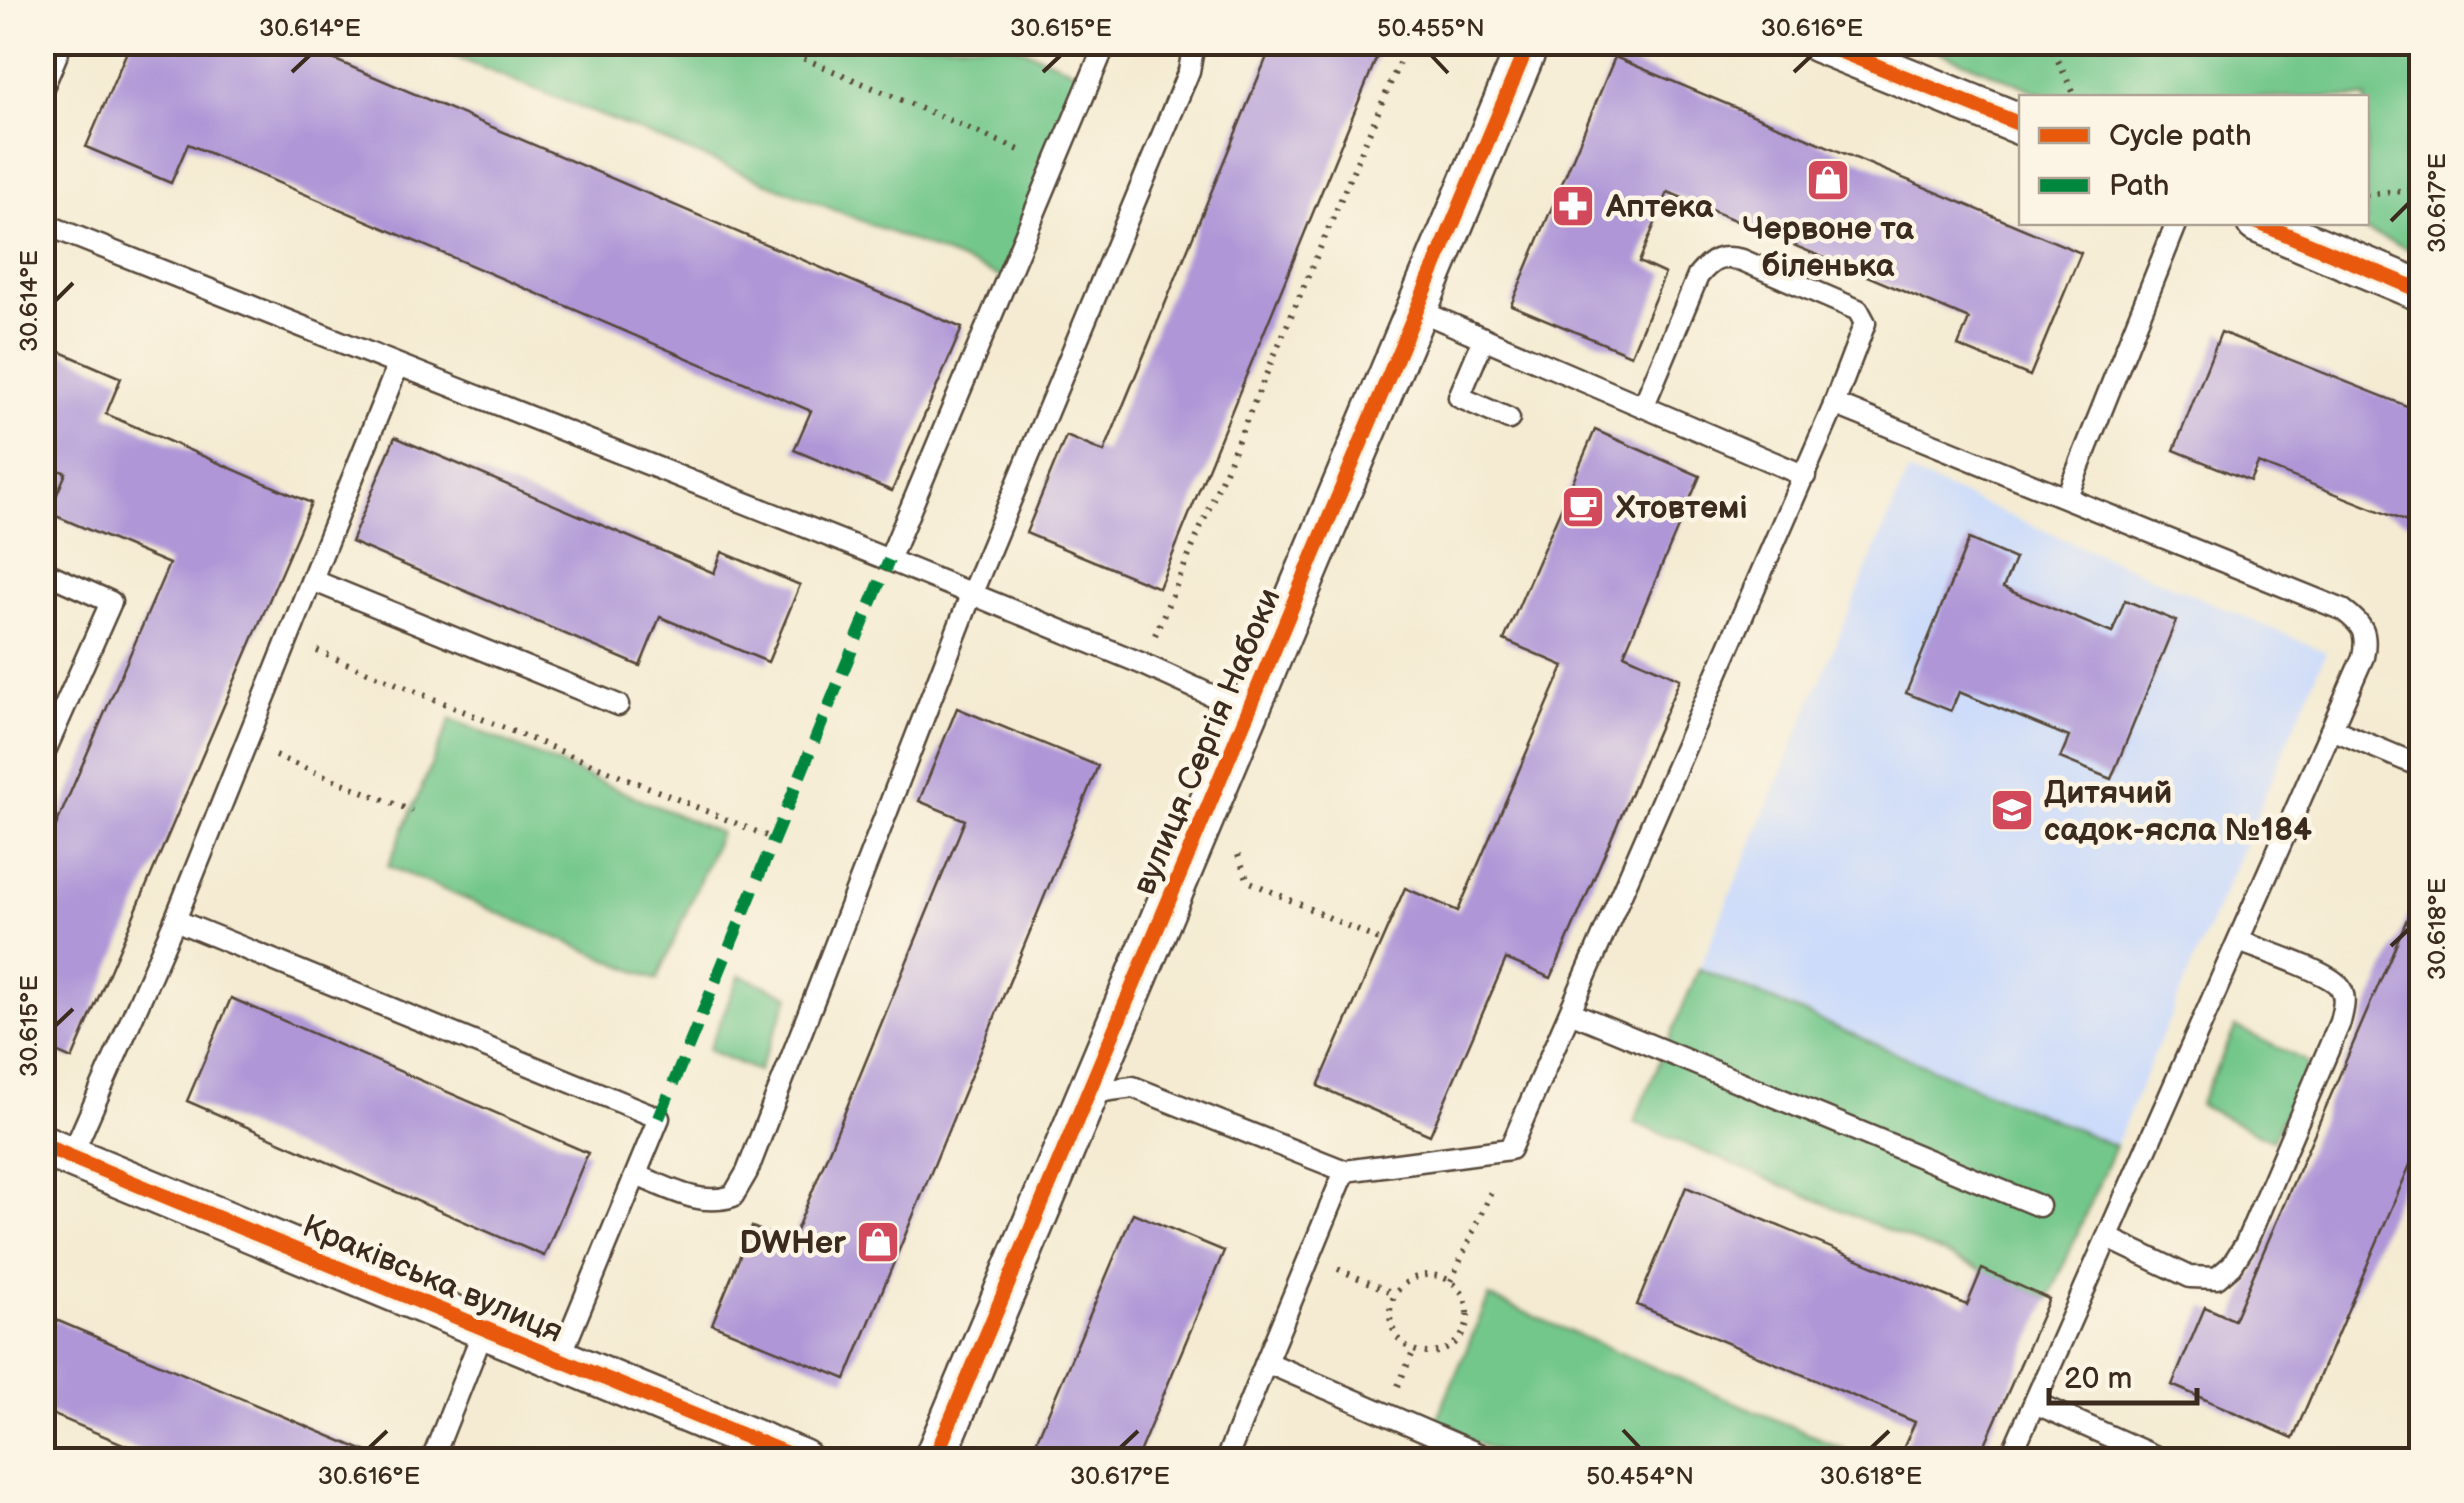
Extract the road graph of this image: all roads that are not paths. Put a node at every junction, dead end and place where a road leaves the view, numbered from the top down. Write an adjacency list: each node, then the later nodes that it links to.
1 (62, 42): 6 (lane)
2 (1106, 42): 20 (lane)
3 (1186, 42): 23 (lane)
4 (1529, 42): 12 (street, вулиця Сергія Набоки)
5 (1818, 42): 7 (street)
6 (42, 90)
7 (2019, 124)
8 (42, 224): 14 (lane)
9 (2176, 225): 19 (lane)
10 (2264, 225): 11 (street)
11 (2422, 291)
12 (1418, 310): 13 (lane); 25 (street, вулиця Сергія Набоки)
13 (1484, 338): 16 (lane); 17 (lane)
14 (398, 365): 20 (lane); 22 (lane)
15 (1835, 403): 16 (lane); 18 (lane); 19 (lane)
16 (1644, 405): 18 (lane)
17 (1510, 418)
18 (1804, 476): 31 (lane)
19 (2067, 496): 26 (lane)
20 (889, 560): 23 (lane)
21 (42, 571): 27 (lane)
22 (312, 580): 24 (lane); 29 (lane)
23 (970, 594): 25 (lane); 35 (lane)
24 (618, 704)
25 (1248, 712): 32 (street, вулиця Сергія Набоки)
26 (2332, 729): 28 (lane); 30 (lane)
27 (42, 758)
28 (2422, 767)
29 (175, 920): 33 (lane); 35 (lane)
30 (2239, 941): 37 (lane); 37 (lane)
31 (1570, 1012): 34 (lane); 36 (lane)
32 (1088, 1092): 34 (lane); 45 (street, вулиця Сергія Набоки)
33 (57, 1151): 38 (street, Краківська вулиця)
34 (1344, 1171): 40 (lane)
35 (636, 1176): 39 (lane)
36 (2039, 1206)
37 (2108, 1238): 41 (lane)
38 (484, 1329): 39 (street, Краківська вулиця); 43 (lane)
39 (559, 1360): 44 (street, Краківська вулиця)
40 (1266, 1362): 46 (lane); 47 (lane)
41 (2035, 1403): 42 (lane); 48 (lane)
42 (2153, 1458)
43 (432, 1460)
44 (802, 1460)
45 (934, 1460)
46 (1226, 1460)
47 (1492, 1460)
48 (2008, 1460)

